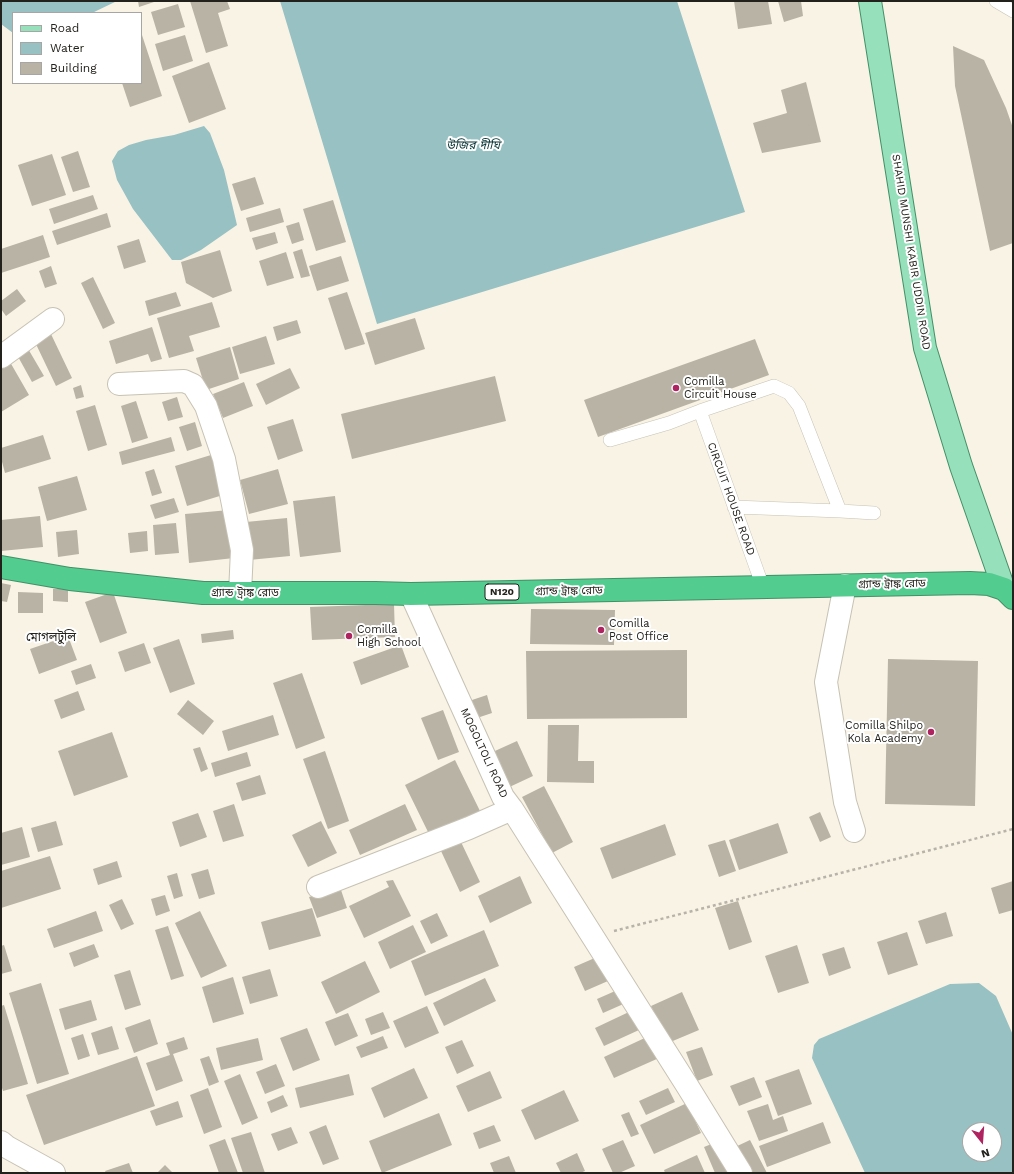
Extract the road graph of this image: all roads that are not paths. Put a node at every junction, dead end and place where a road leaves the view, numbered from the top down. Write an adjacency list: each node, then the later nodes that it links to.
1 (870, 1): 15 (main road, SHAHID MUNSHI KABIR UDDIN ROAD)
2 (996, 1): 3 (lane)
3 (1013, 11)
4 (53, 319): 5 (street)
5 (1, 357)
6 (119, 384): 16 (street)
7 (700, 411): 8 (lane); 9 (lane, CIRCUIT HOUSE ROAD); 10 (lane)
8 (610, 440)
9 (734, 507): 10 (lane); 14 (lane, CIRCUIT HOUSE ROAD)
10 (840, 511): 11 (lane)
11 (874, 513)
12 (1, 567): 16 (highway, গ্র্যান্ড ট্রাঙ্ক রোড / N120)
13 (844, 585): 14 (highway, গ্র্যান্ড ট্রাঙ্ক রোড / N120); 15 (highway, গ্র্যান্ড ট্রাঙ্ক রোড / N120); 19 (street)
14 (763, 587): 17 (highway, গ্র্যান্ড ট্রাঙ্ক রোড / N120)
15 (1010, 592)
16 (240, 593): 17 (highway, গ্র্যান্ড ট্রাঙ্ক রোড / N120)
17 (411, 594): 18 (street, MOGOLTOLI ROAD)
18 (512, 809): 20 (street, MOGOLTOLI ROAD); 23 (street)
19 (854, 830)
20 (318, 887)
21 (1, 1142): 22 (street)
22 (54, 1173)
23 (741, 1173)

